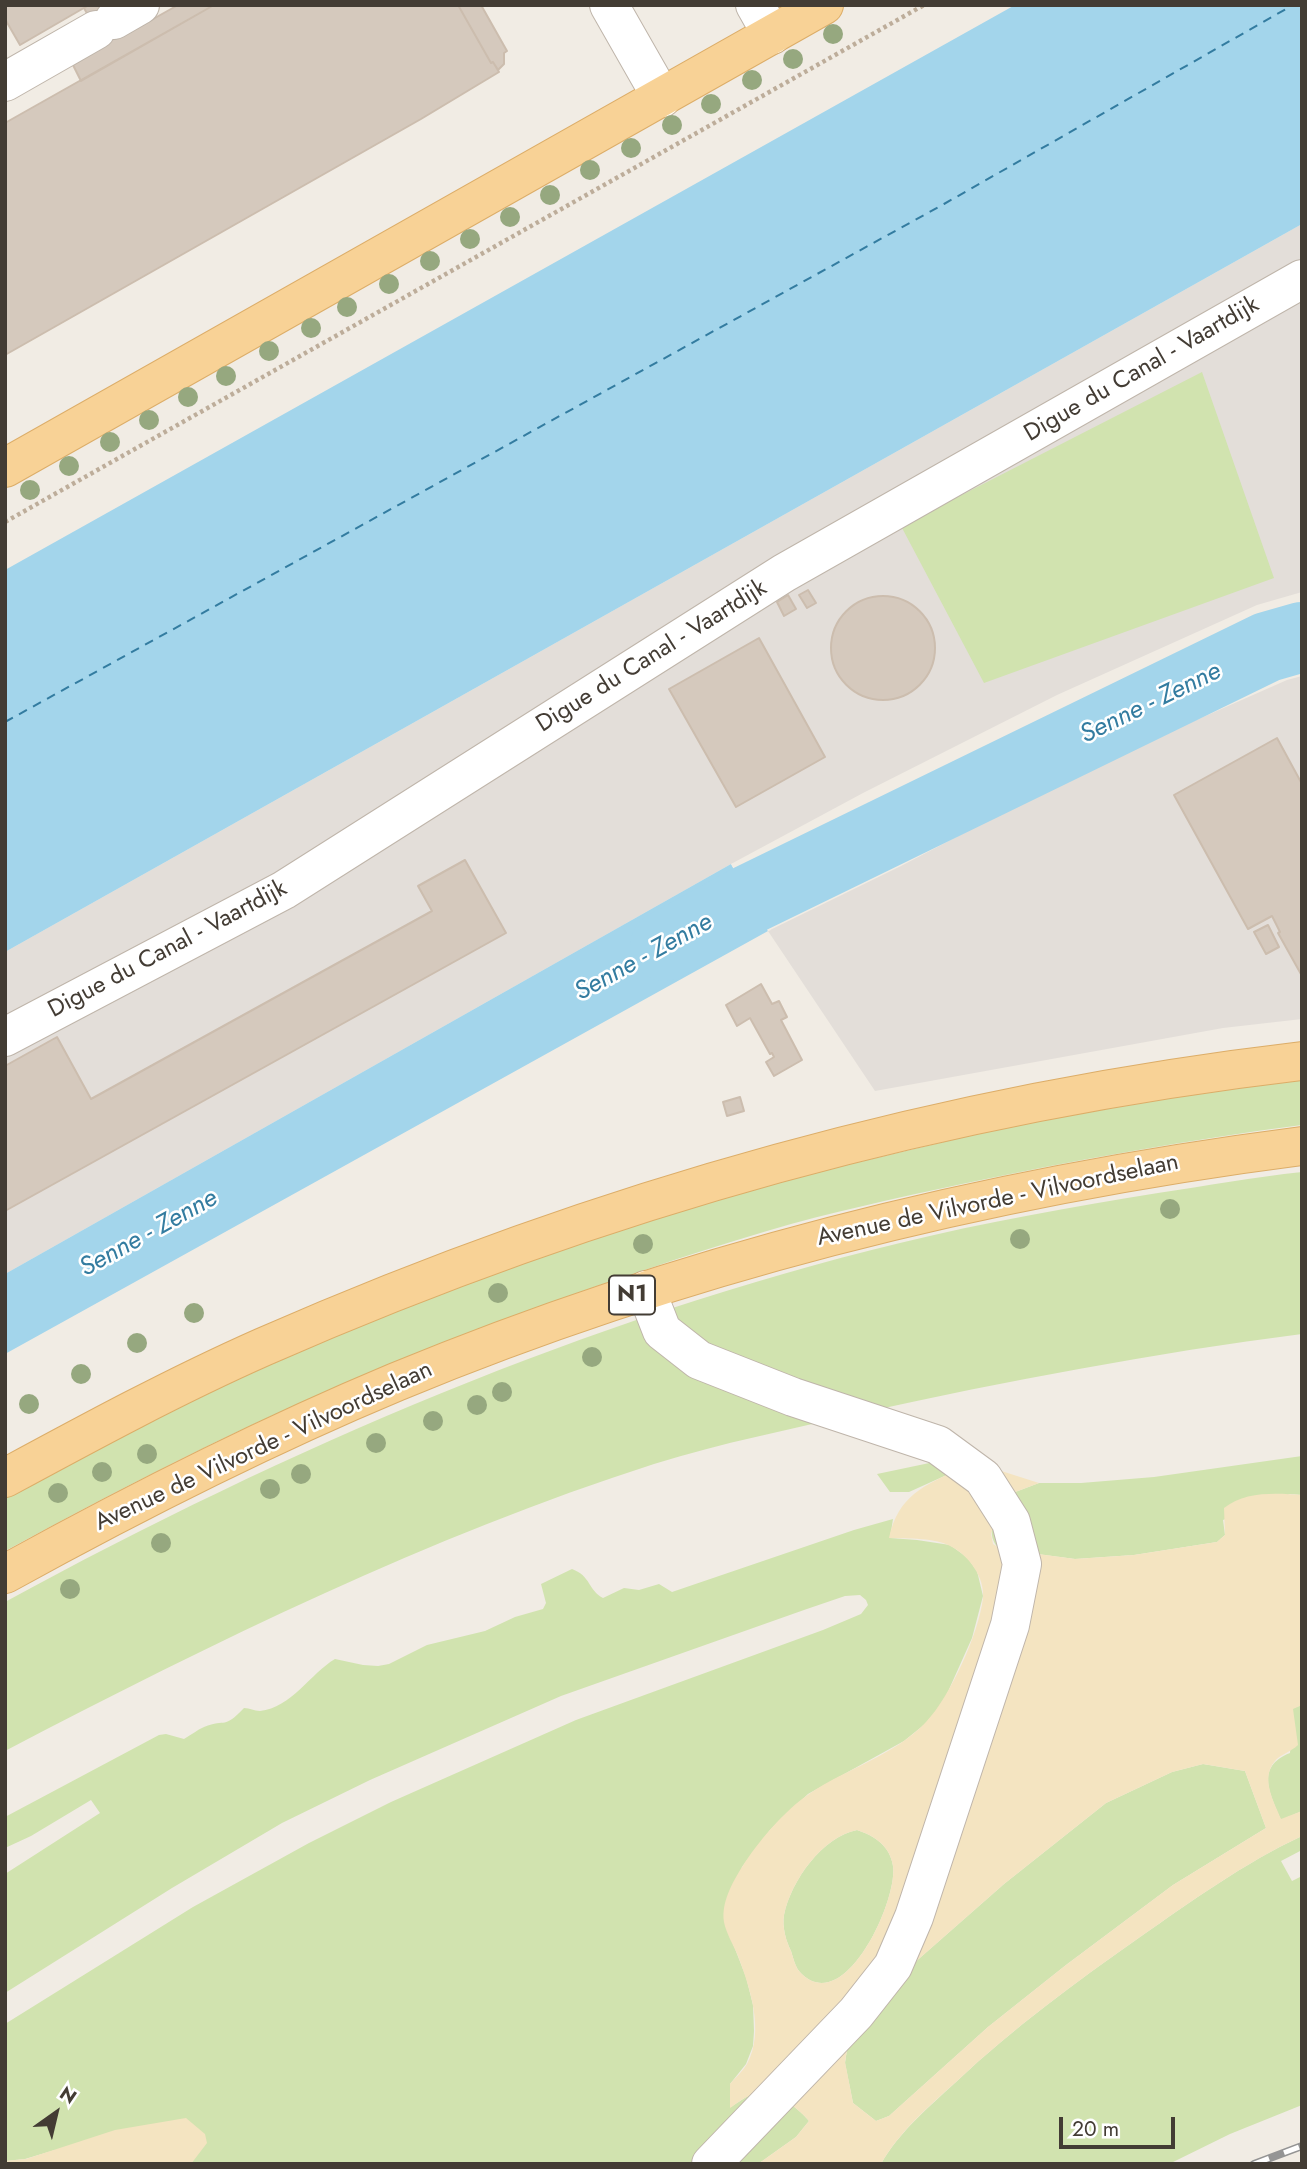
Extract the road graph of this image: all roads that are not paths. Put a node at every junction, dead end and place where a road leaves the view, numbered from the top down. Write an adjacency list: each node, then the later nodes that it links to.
1 (609, 5): 6 (lane)
2 (824, 5): 4 (main road)
3 (117, 18): 5 (lane)
4 (763, 20): 6 (main road)
5 (5, 82)
6 (662, 98): 8 (main road)
7 (1302, 279): 9 (lane, Digue du Canal - Vaartdijk)
8 (5, 468)
9 (5, 1037)
10 (1302, 1061): 13 (main road)
11 (1302, 1146): 12 (main road, Avenue de Vilvorde - Vilvoordselaan / N1)
12 (646, 1290): 14 (main road, Avenue de Vilvorde - Vilvoordselaan / N1); 15 (lane)
13 (5, 1478)
14 (5, 1573)
15 (711, 2164)

